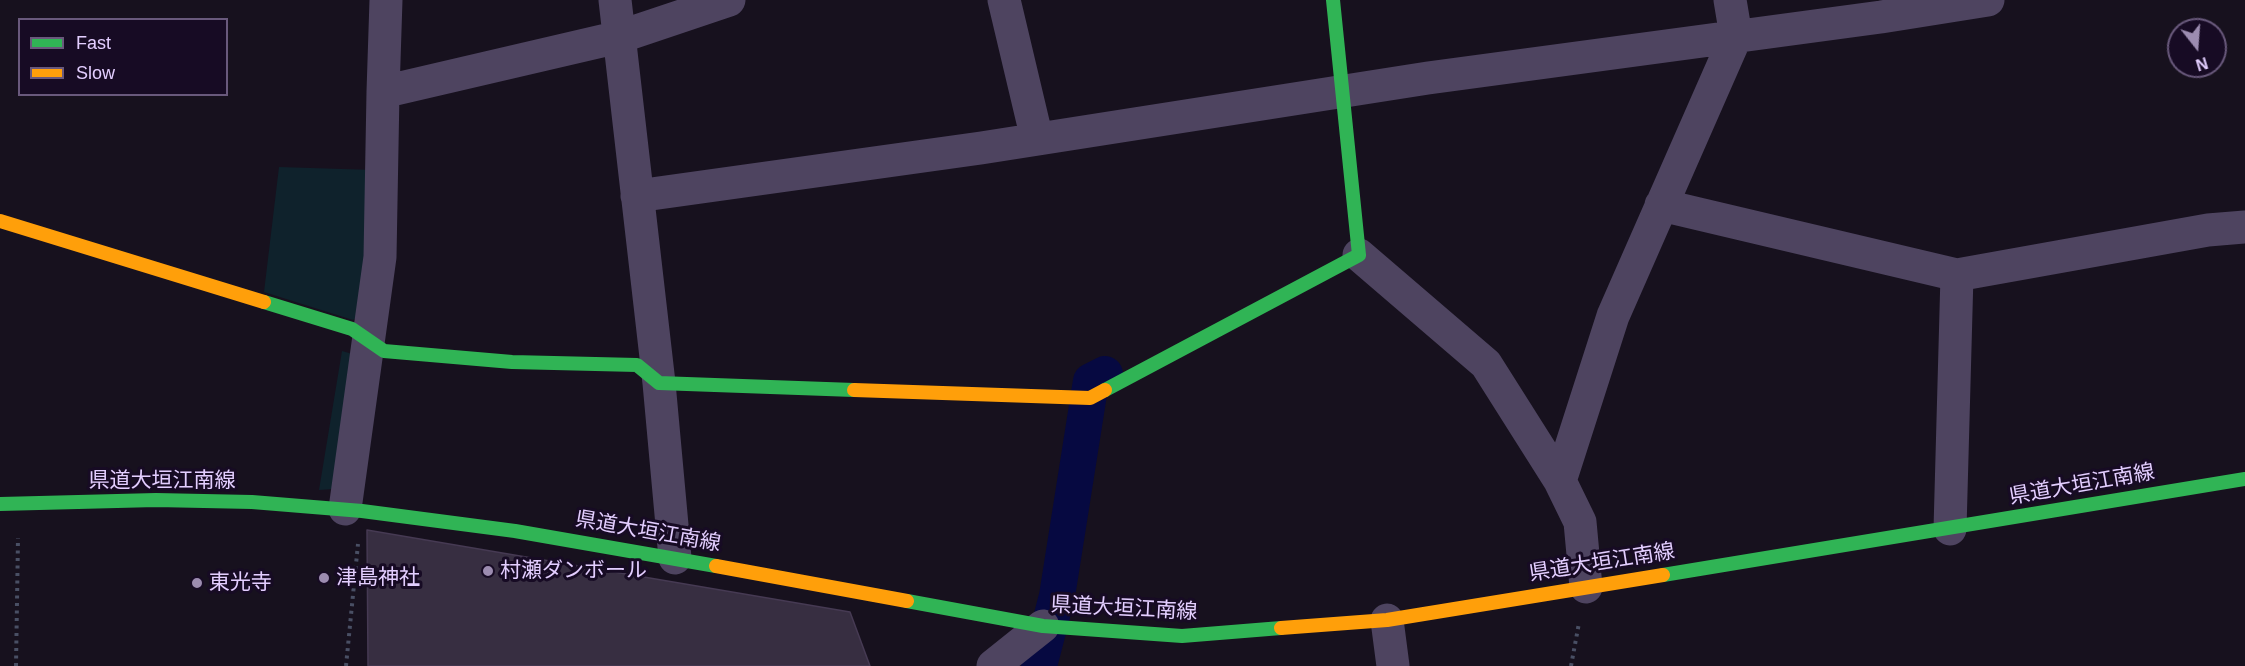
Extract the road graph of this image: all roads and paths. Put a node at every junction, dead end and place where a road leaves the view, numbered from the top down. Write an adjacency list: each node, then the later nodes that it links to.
1 (386, 0): 11 (street)
2 (615, 0): 9 (street)
3 (729, 0): 9 (street)
4 (1005, 0): 12 (street)
5 (1333, 0): 10 (main road)
6 (1730, 0): 8 (street)
7 (1988, 0): 8 (street)
8 (1736, 36): 10 (street); 14 (street)
9 (620, 37): 11 (street); 13 (street)
10 (1343, 91): 12 (street); 17 (main road)
11 (382, 92): 19 (street)
12 (1037, 139): 13 (street)
13 (637, 196): 20 (street)
14 (1661, 205): 18 (street); 22 (street)
15 (0, 221): 19 (main road)
16 (2245, 227): 18 (street)
17 (1359, 255): 20 (main road); 22 (street)
18 (1957, 275): 26 (street)
19 (367, 339): 20 (main road); 25 (street)
20 (659, 382): 27 (street)
21 (2245, 479): 26 (main road, 県道大垣江南線)
22 (1560, 481): 28 (street)
23 (0, 504): 24 (main road, 県道大垣江南線)
24 (18, 504): 25 (main road, 県道大垣江南線); 31 (path)
25 (353, 510): 27 (main road, 県道大垣江南線); 32 (path)
26 (1950, 528): 28 (main road, 県道大垣江南線)
27 (675, 558): 30 (main road, 県道大垣江南線)
28 (1586, 587): 29 (main road, 県道大垣江南線); 35 (path)
29 (1387, 620): 30 (main road, 県道大垣江南線); 34 (street)
30 (1043, 626): 33 (street)
31 (16, 666)
32 (346, 666)
33 (993, 666)
34 (1393, 666)
35 (1571, 666)

